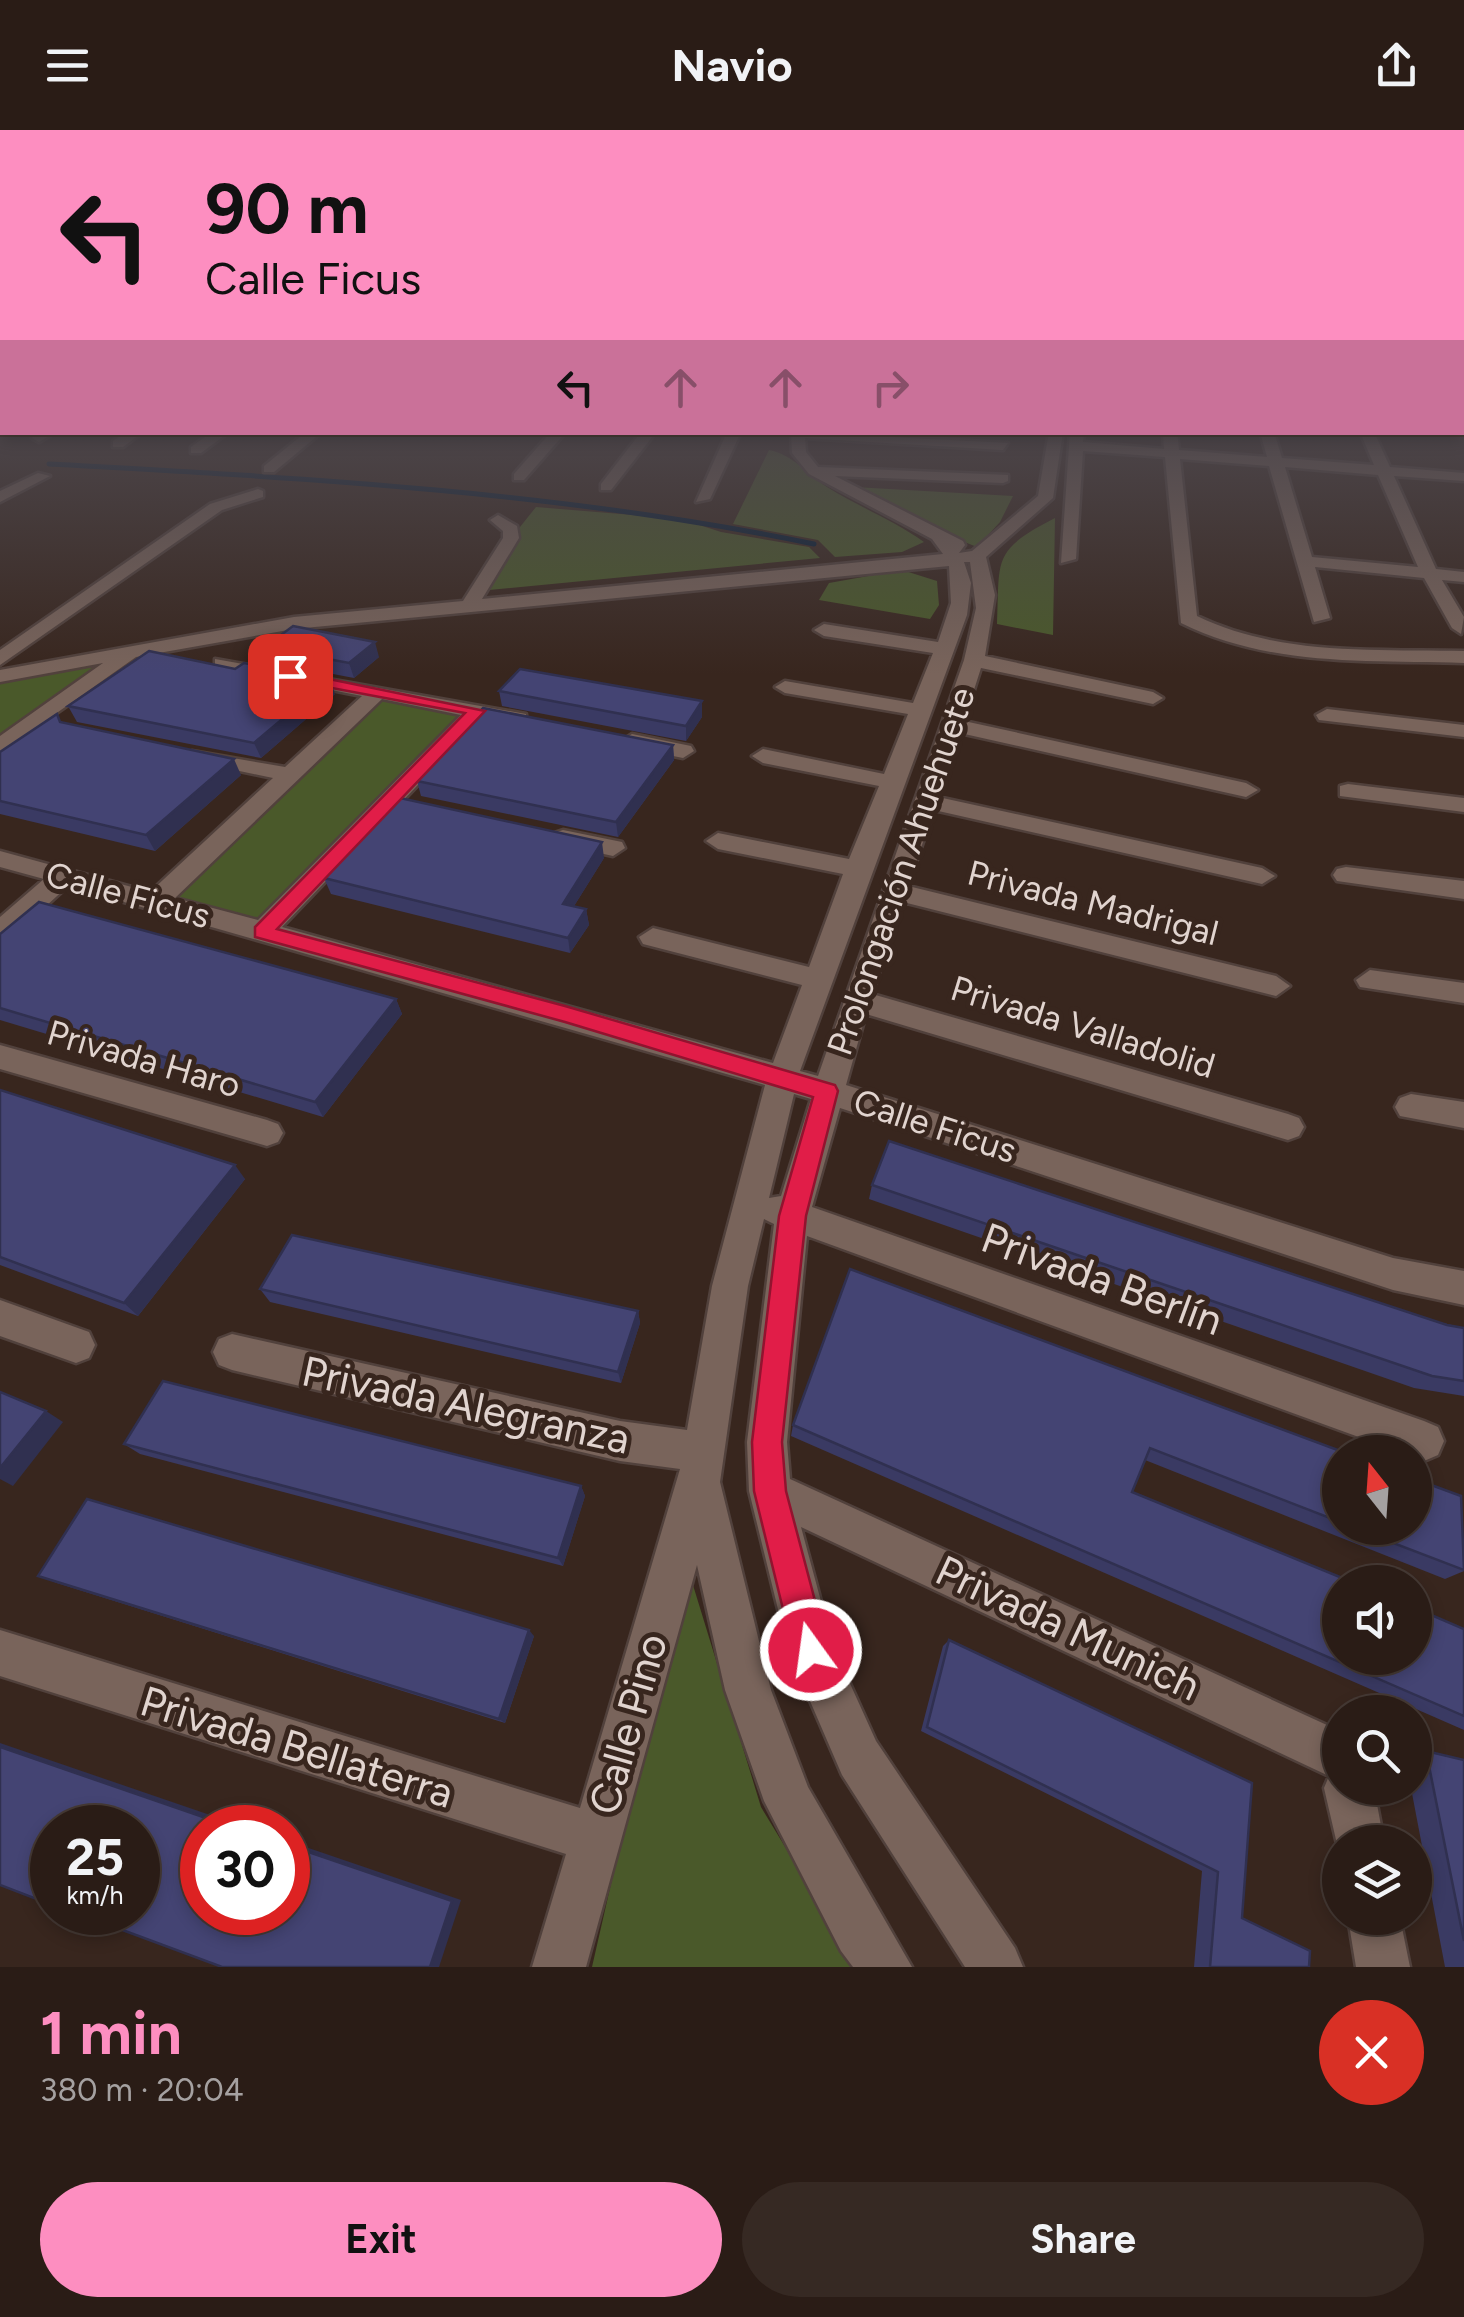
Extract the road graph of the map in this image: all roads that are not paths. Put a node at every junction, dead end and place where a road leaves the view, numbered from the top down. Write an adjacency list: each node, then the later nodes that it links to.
1 (232, 503): 21 (street)
2 (874, 503): 9 (street)
3 (1038, 503): 9 (street)
4 (1072, 503): 10 (street)
5 (1177, 503): 20 (street)
6 (1286, 503): 11 (street)
7 (1399, 503): 12 (street)
8 (498, 520): 14 (street)
9 (964, 550): 14 (street); 19 (street, Prolongación Ahuehuete)
10 (1068, 559)
11 (1304, 561): 12 (street); 15 (street)
12 (1430, 574): 13 (street); 16 (street)
13 (1464, 577)
14 (473, 597): 18 (street)
15 (1322, 618)
16 (1460, 628)
17 (824, 630): 19 (street)
18 (136, 644): 21 (street); 23 (street); 33 (street)
19 (958, 654): 26 (street); 29 (street, Prolongación Ahuehuete)
20 (1464, 657)
21 (0, 662)
22 (222, 662): 25 (street)
23 (0, 676)
24 (785, 687): 29 (street)
25 (368, 691): 27 (street); 37 (street)
26 (1153, 698)
27 (487, 713): 30 (street); 55 (street)
28 (1326, 715): 31 (street)
29 (934, 717): 38 (street, Prolongación Ahuehuete); 39 (street); 41 (street, Prolongación Ahuehuete)
30 (535, 722)
31 (1464, 731)
32 (608, 737): 35 (street)
33 (0, 746)
34 (171, 750): 37 (street)
35 (682, 751)
36 (763, 756): 38 (street)
37 (290, 774): 53 (street)
38 (892, 782): 47 (street, Prolongación Ahuehuete)
39 (1246, 790)
40 (1348, 791): 42 (street)
41 (924, 801): 49 (street); 52 (street, Prolongación Ahuehuete)
42 (1464, 805)
43 (540, 832): 45 (street)
44 (718, 841): 47 (street)
45 (613, 848)
46 (0, 859): 50 (street, Calle Ficus)
47 (858, 869): 57 (street, Prolongación Ahuehuete)
48 (1346, 875): 51 (street)
49 (1262, 876)
50 (61, 878): 53 (street, Calle Ficus); 54 (street)
51 (1464, 890)
52 (893, 891): 59 (street, Privada Madrigal); 61 (street, Prolongación Ahuehuete)
53 (154, 903): 55 (street, Calle Ficus)
54 (0, 932)
55 (262, 932): 63 (street, Calle Ficus)
56 (654, 937): 57 (street)
57 (821, 980): 63 (street, Prolongación Ahuehuete)
58 (1370, 980): 60 (street)
59 (1276, 986)
60 (1464, 993)
61 (856, 1000): 64 (street, Prolongación Ahuehuete); 67 (street, Privada Valladolid)
62 (0, 1058): 68 (street, Privada Haro)
63 (782, 1079): 64 (street, Calle Ficus); 69 (street, Prolongación Ahuehuete)
64 (826, 1091): 70 (street, Prolongación Ahuehuete); 71 (street, Calle Ficus)
65 (1411, 1107): 66 (street)
66 (1464, 1115)
67 (1288, 1127)
68 (267, 1133)
69 (751, 1200): 70 (street, Privada Berlín); 76 (street, Prolongación Ahuehuete)
70 (792, 1216): 75 (street, Privada Berlín); 77 (street, Prolongación Ahuehuete)
71 (1464, 1288)
72 (0, 1318): 73 (street)
73 (76, 1345)
74 (232, 1352): 76 (street, Privada Alegranza)
75 (1407, 1435)
76 (700, 1467): 80 (street, Calle Pino); 83 (street, Prolongación Ahuehuete)
77 (784, 1496): 79 (street, Privada Munich); 84 (street, Prolongación Ahuehuete)
78 (0, 1653): 80 (street, Privada Bellaterra)
79 (1322, 1748)
80 (595, 1838): 82 (street, Calle Pino)
81 (1377, 1935): 85 (street)
82 (560, 1967)
83 (885, 1967)
84 (996, 1967)
85 (1383, 1967)

